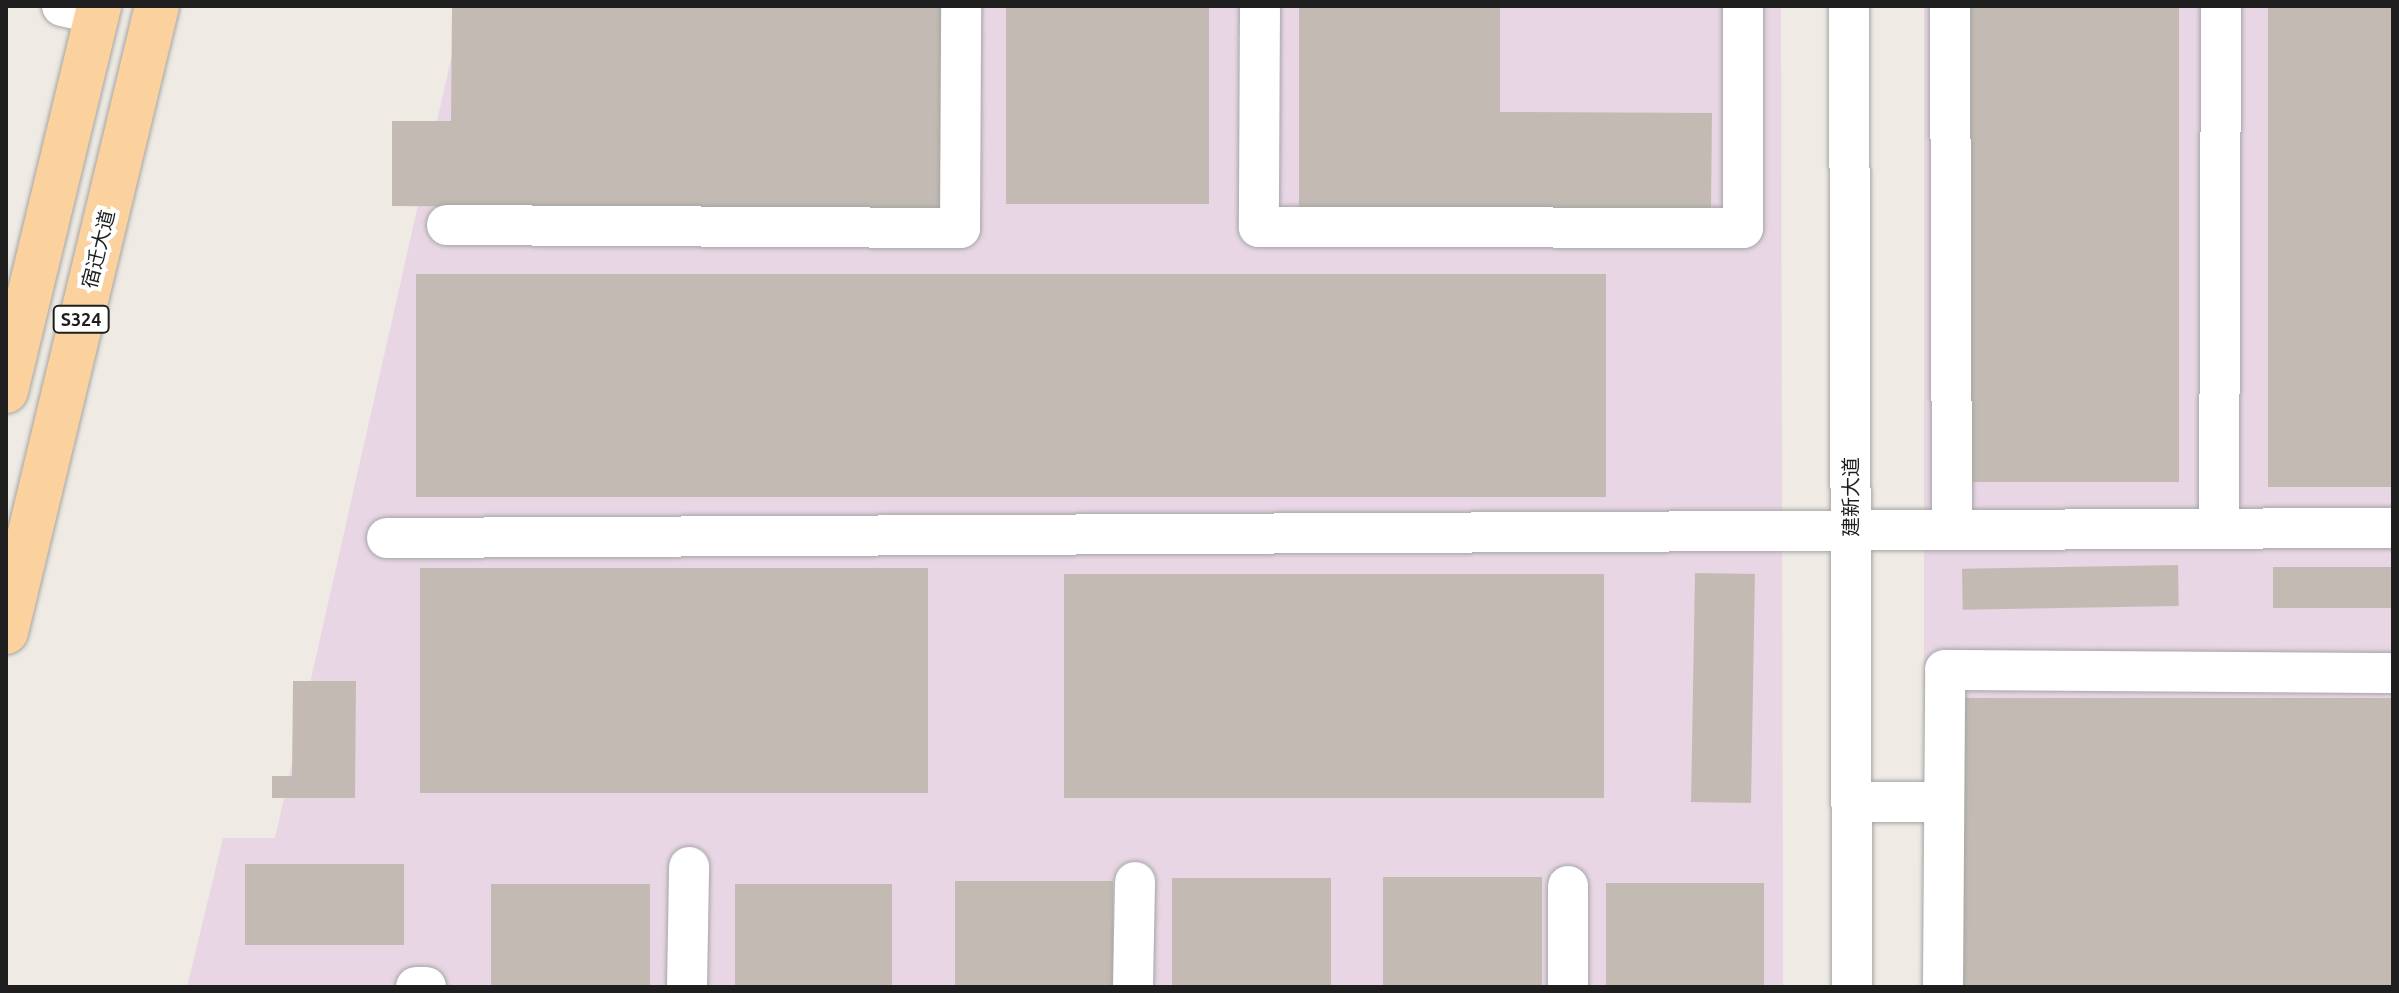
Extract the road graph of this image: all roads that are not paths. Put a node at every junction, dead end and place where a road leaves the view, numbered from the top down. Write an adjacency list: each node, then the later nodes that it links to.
1 (157, 6): 16 (main road, 宿迁大道 / S324)
2 (961, 6): 9 (street)
3 (1260, 6): 4 (street)
4 (1743, 6)
5 (1849, 6): 11 (street, 建新大道)
6 (1950, 6): 12 (street)
7 (2221, 6): 13 (street)
8 (86, 9): 10 (main road, S324)
9 (447, 225)
10 (6, 391)
11 (1850, 528): 12 (street); 15 (street); 18 (street, 建新大道)
12 (1952, 528): 13 (street)
13 (2219, 528): 14 (street)
14 (2393, 528)
15 (387, 538)
16 (6, 632)
17 (2393, 673): 19 (street)
18 (1851, 802): 19 (street); 28 (street, 建新大道)
19 (1944, 802): 29 (street)
20 (689, 867): 25 (street)
21 (1135, 882): 26 (street)
22 (1568, 886): 27 (street)
23 (416, 987): 24 (street)
24 (426, 987)
25 (687, 987)
26 (1133, 987)
27 (1568, 987)
28 (1852, 987)
29 (1943, 987)

